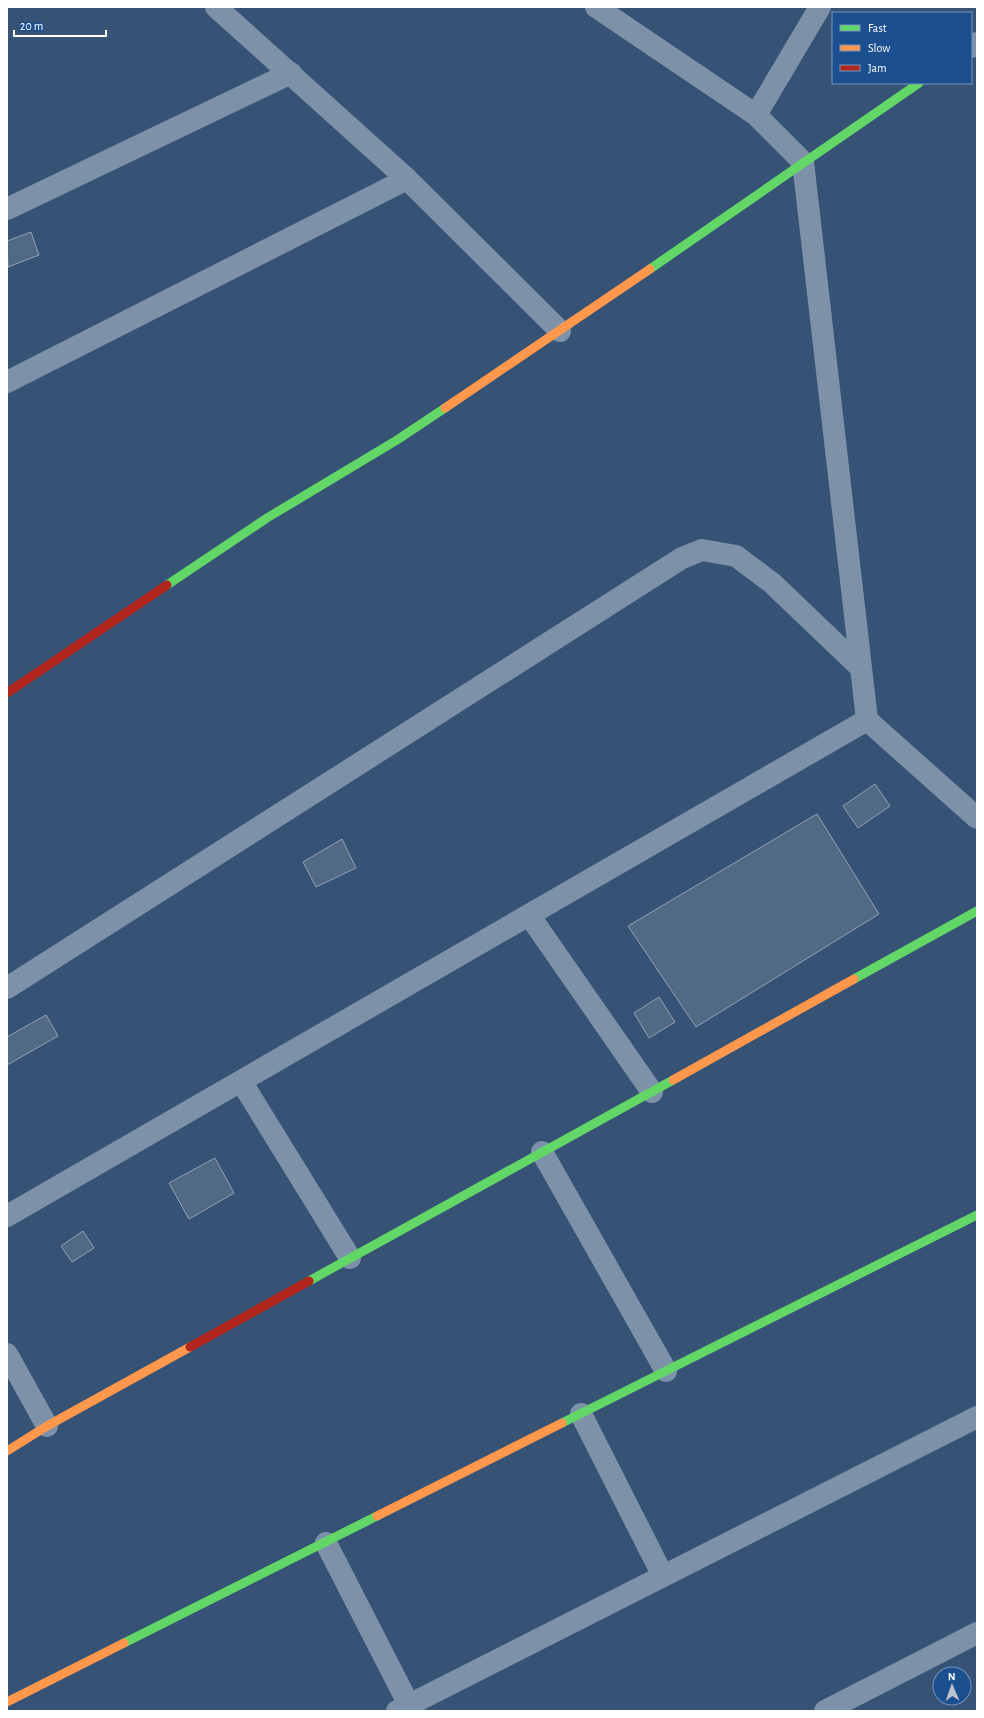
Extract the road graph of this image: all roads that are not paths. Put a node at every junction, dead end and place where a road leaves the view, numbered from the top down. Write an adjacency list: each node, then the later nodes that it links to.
1 (216, 7): 4 (street)
2 (596, 7): 6 (street)
3 (820, 7): 6 (street)
4 (291, 73): 8 (street); 9 (street)
5 (918, 84): 7 (street)
6 (756, 115): 7 (street)
7 (803, 162): 10 (street); 12 (street)
8 (407, 179): 10 (street); 11 (street)
9 (7, 209)
10 (560, 331): 13 (street)
11 (7, 382)
12 (861, 668): 14 (street); 18 (street)
13 (7, 693)
14 (867, 720): 15 (street); 17 (street)
15 (977, 818)
16 (977, 911): 20 (street)
17 (529, 915): 19 (street); 20 (street)
18 (7, 988)
19 (241, 1081): 23 (street); 24 (street)
20 (652, 1092): 21 (street)
21 (542, 1152): 24 (street); 26 (street)
22 (977, 1215): 26 (street)
23 (7, 1216)
24 (350, 1258): 29 (street)
25 (7, 1354): 29 (street)
26 (666, 1372): 27 (street)
27 (581, 1414): 31 (street); 32 (street)
28 (977, 1417): 32 (street)
29 (47, 1426): 30 (street)
30 (7, 1451)
31 (326, 1543): 34 (street); 35 (street)
32 (663, 1576): 35 (street)
33 (977, 1633): 36 (street)
34 (7, 1702)
35 (403, 1708)
36 (825, 1711)

